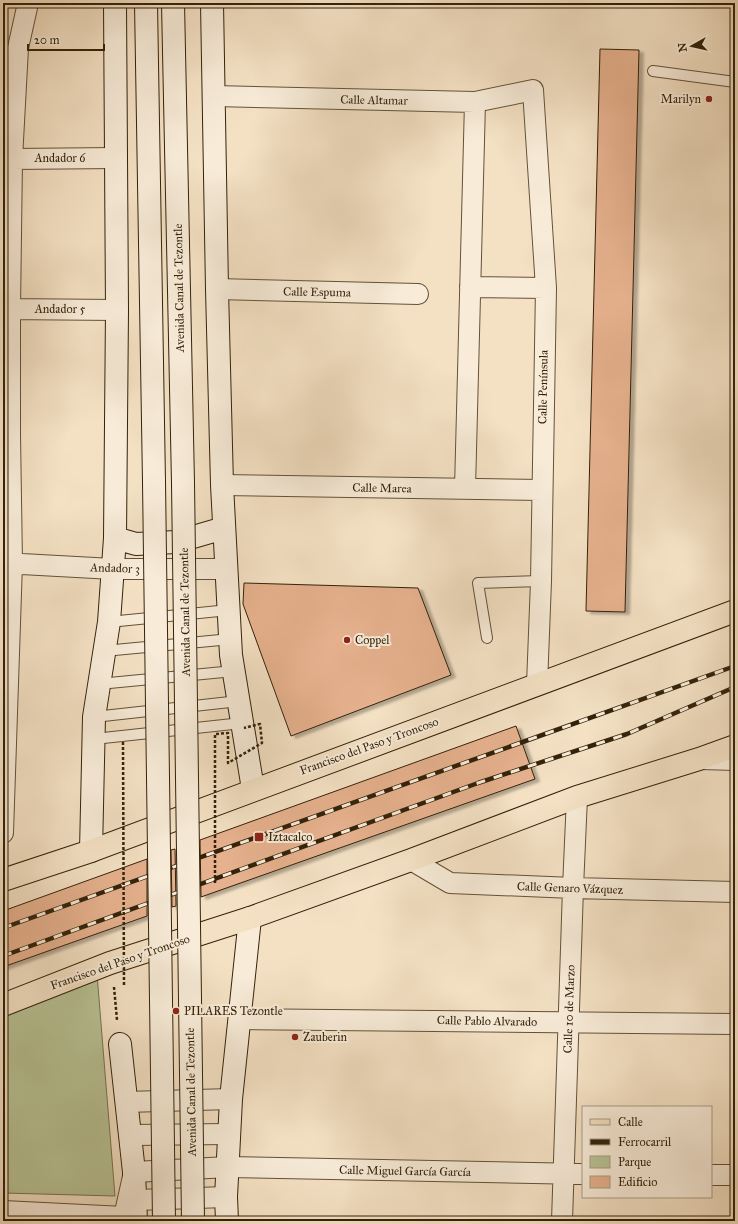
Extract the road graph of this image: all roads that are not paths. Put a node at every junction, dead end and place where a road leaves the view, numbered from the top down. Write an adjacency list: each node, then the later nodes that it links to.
1 (28, 3): 6 (street)
2 (115, 3): 12 (street)
3 (146, 3): 74 (street, bridge)
4 (173, 3): 75 (street, Avenida Canal de Tezontle, bridge)
5 (212, 3): 10 (street)
6 (10, 48): 13 (street)
7 (652, 71): 8 (lane)
8 (735, 82)
9 (533, 90): 11 (street, Calle Altamar); 15 (street, Calle Península)
10 (214, 96): 11 (street, Calle Altamar); 16 (street)
11 (475, 102): 14 (street)
12 (116, 158): 13 (street, Andador 6); 19 (street)
13 (8, 159): 18 (street)
14 (470, 287): 15 (street); 22 (street)
15 (546, 288): 23 (street, Calle Península)
16 (217, 289): 17 (street, Calle Espuma); 21 (street)
17 (418, 294)
18 (6, 309): 19 (street, Andador 5); 20 (street)
19 (117, 310): 25 (street)
20 (6, 434): 26 (street)
21 (222, 485): 22 (street, Calle Marea); 24 (street)
22 (465, 489): 23 (street, Calle Marea)
23 (541, 490): 29 (street, Calle Península)
24 (224, 528): 25 (street); 28 (street)
25 (115, 538): 27 (street)
26 (7, 563): 27 (street, Andador 3); 39 (street)
27 (113, 569): 28 (street, Andador 3); 32 (street)
28 (227, 569): 30 (street)
29 (541, 581): 33 (lane); 38 (street, Calle Península)
30 (229, 610): 32 (lane); 34 (street)
31 (735, 611): 38 (main road, Francisco del Paso y Troncoso)
32 (109, 622): 35 (street)
33 (487, 638)
34 (231, 639): 35 (lane); 36 (street)
35 (104, 651): 37 (street)
36 (234, 671): 37 (lane); 40 (street)
37 (99, 684): 41 (street)
38 (537, 685): 47 (main road, Francisco del Paso y Troncoso)
39 (5, 688): 49 (street)
40 (239, 701): 41 (lane); 42 (street)
41 (94, 717): 43 (street)
42 (243, 726): 43 (lane); 47 (street)
43 (94, 739): 50 (street)
44 (735, 746): 45 (main road, Francisco del Paso y Troncoso)
45 (699, 759): 46 (street); 48 (main road, Francisco del Paso y Troncoso)
46 (735, 760)
47 (253, 789): 50 (main road, Francisco del Paso y Troncoso)
48 (577, 797): 51 (main road, Francisco del Paso y Troncoso); 53 (street, Calle 10 de Marzo)
49 (3, 832)
50 (91, 851): 52 (main road, Francisco del Paso y Troncoso)
51 (411, 860): 53 (street, Calle Genaro Vázquez); 55 (main road, Francisco del Paso y Troncoso)
52 (3, 880)
53 (573, 888): 54 (street, Calle Genaro Vázquez); 58 (street, Calle 10 de Marzo)
54 (735, 892)
55 (250, 918): 56 (main road, Francisco del Paso y Troncoso); 57 (street)
56 (3, 1005)
57 (239, 1019): 58 (street, Calle Pablo Alvarado); 61 (street)
58 (569, 1022): 59 (street, Calle Pablo Alvarado); 67 (street, Calle 10 de Marzo)
59 (735, 1024)
60 (120, 1044): 62 (street)
61 (231, 1099): 62 (street); 63 (street)
62 (126, 1102): 64 (street)
63 (229, 1134): 64 (street); 65 (street)
64 (131, 1135): 66 (street)
65 (228, 1167): 66 (street, Calle Miguel García García); 67 (street, Calle Miguel García García); 71 (street)
66 (134, 1172): 73 (street)
67 (563, 1173): 68 (street, Calle Miguel García García); 77 (street, Calle 10 de Marzo)
68 (582, 1174)
69 (712, 1175): 70 (street)
70 (735, 1175)
71 (226, 1197): 73 (street); 76 (street)
72 (3, 1211): 73 (street)
73 (132, 1212)
74 (164, 1221)
75 (193, 1221)
76 (227, 1221)
77 (562, 1221)

